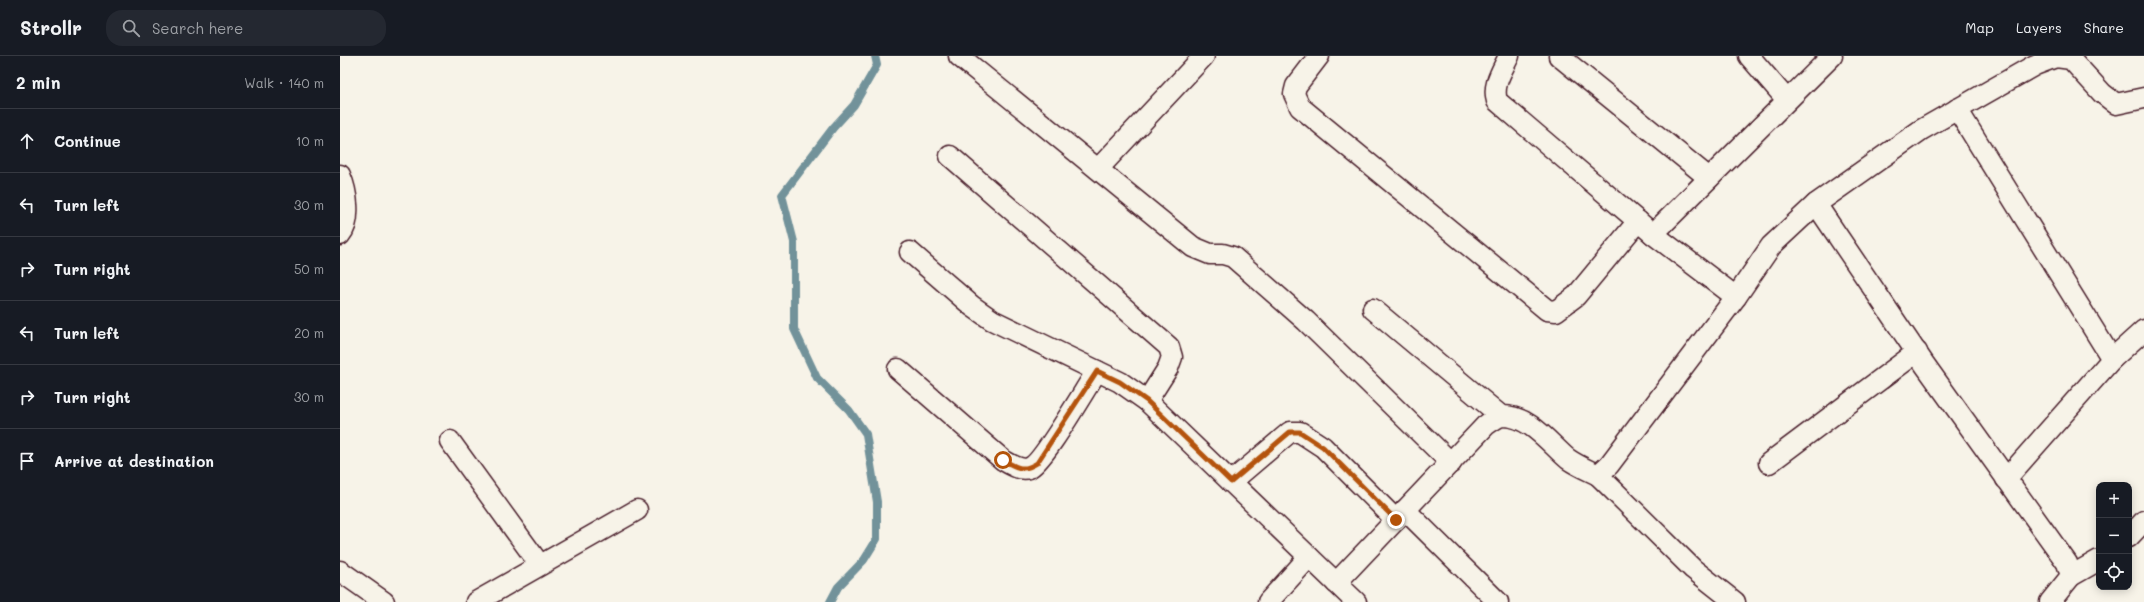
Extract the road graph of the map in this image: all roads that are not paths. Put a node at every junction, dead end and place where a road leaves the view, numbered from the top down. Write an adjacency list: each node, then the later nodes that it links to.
1 (959, 56): 13 (street)
2 (1204, 56): 13 (street)
3 (1319, 56): 17 (street)
4 (1509, 56): 17 (street)
5 (1558, 56): 15 (street)
6 (1749, 56): 10 (street)
7 (1832, 56): 10 (street)
8 (2071, 58): 9 (street); 11 (street)
9 (2144, 98)
10 (1787, 100): 15 (street)
11 (1958, 109): 16 (street); 25 (street)
12 (950, 156): 28 (street)
13 (1098, 169): 31 (street)
14 (340, 175): 18 (street)
15 (1709, 178): 19 (street)
16 (1816, 204): 21 (street); 24 (street)
17 (1638, 221): 19 (street)
18 (340, 234)
19 (1653, 234): 21 (street)
20 (910, 252): 27 (street)
21 (1736, 297): 33 (street)
22 (1373, 309): 29 (street)
23 (2144, 330): 25 (street)
24 (1917, 352): 32 (street); 34 (street)
25 (2112, 359): 34 (street)
26 (898, 369): 27 (street)
27 (1097, 371): 28 (street)
28 (1147, 401): 35 (street)
29 (1501, 416): 31 (street); 33 (street)
30 (450, 441): 42 (street)
31 (1451, 463): 37 (street)
32 (1769, 463)
33 (1598, 475): 46 (street)
34 (2006, 479): 44 (street)
35 (1231, 482): 37 (street); 40 (street)
36 (637, 510): 42 (street)
37 (1400, 515): 45 (street); 51 (street)
38 (2144, 520): 39 (street)
39 (2132, 534)
40 (1309, 558): 45 (street); 49 (street)
41 (2096, 562): 44 (street)
42 (540, 566): 48 (street)
43 (340, 571): 47 (street)
44 (2071, 576): 52 (street)
45 (1336, 583): 50 (street)
46 (1725, 599)
47 (384, 602)
48 (476, 602)
49 (1268, 602)
50 (1356, 602)
51 (1498, 602)
52 (2050, 602)

